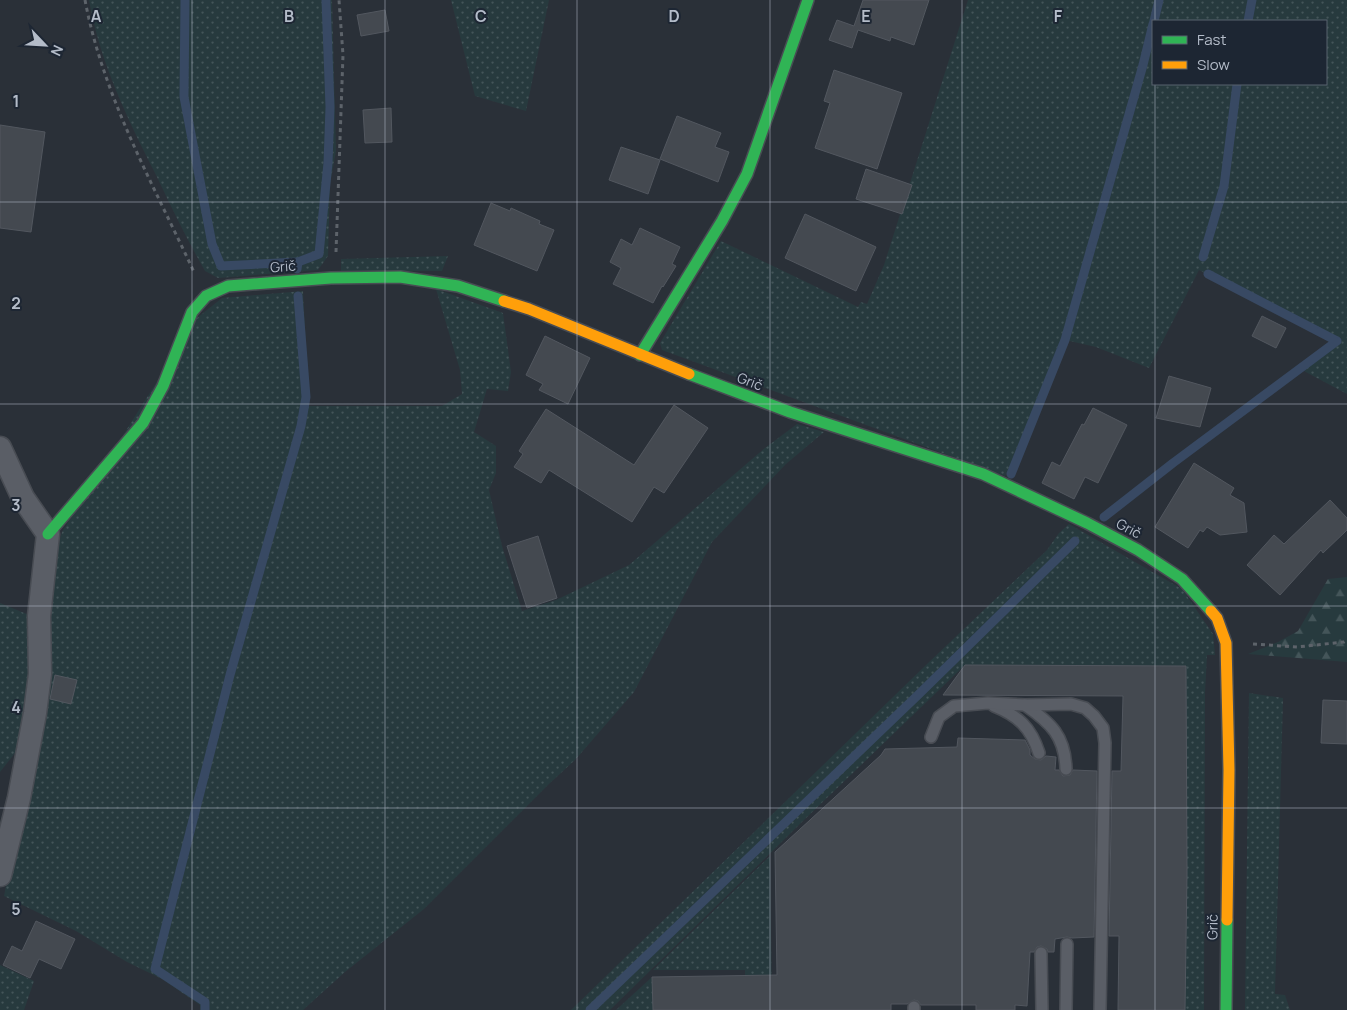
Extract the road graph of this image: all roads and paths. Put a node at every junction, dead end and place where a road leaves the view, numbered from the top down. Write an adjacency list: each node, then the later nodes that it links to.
1 (85, 0): 5 (path)
2 (339, 0): 4 (path)
3 (808, 0): 6 (street)
4 (336, 277): 5 (street, Grič); 6 (street, Grič)
5 (206, 296): 8 (street, Grič)
6 (640, 355): 10 (street, Grič)
7 (0, 448): 8 (street)
8 (48, 534): 16 (street)
9 (1347, 640): 10 (path)
10 (1226, 643): 22 (street, Grič)
11 (988, 703): 12 (lane); 13 (lane); 14 (lane)
12 (1025, 705): 15 (lane); 21 (lane)
13 (931, 736)
14 (1039, 753)
15 (1066, 768)
16 (0, 875)
17 (1067, 944): 20 (lane)
18 (1041, 954): 19 (lane)
19 (1042, 1010)
20 (1066, 1010)
21 (1100, 1010)
22 (1226, 1010)

